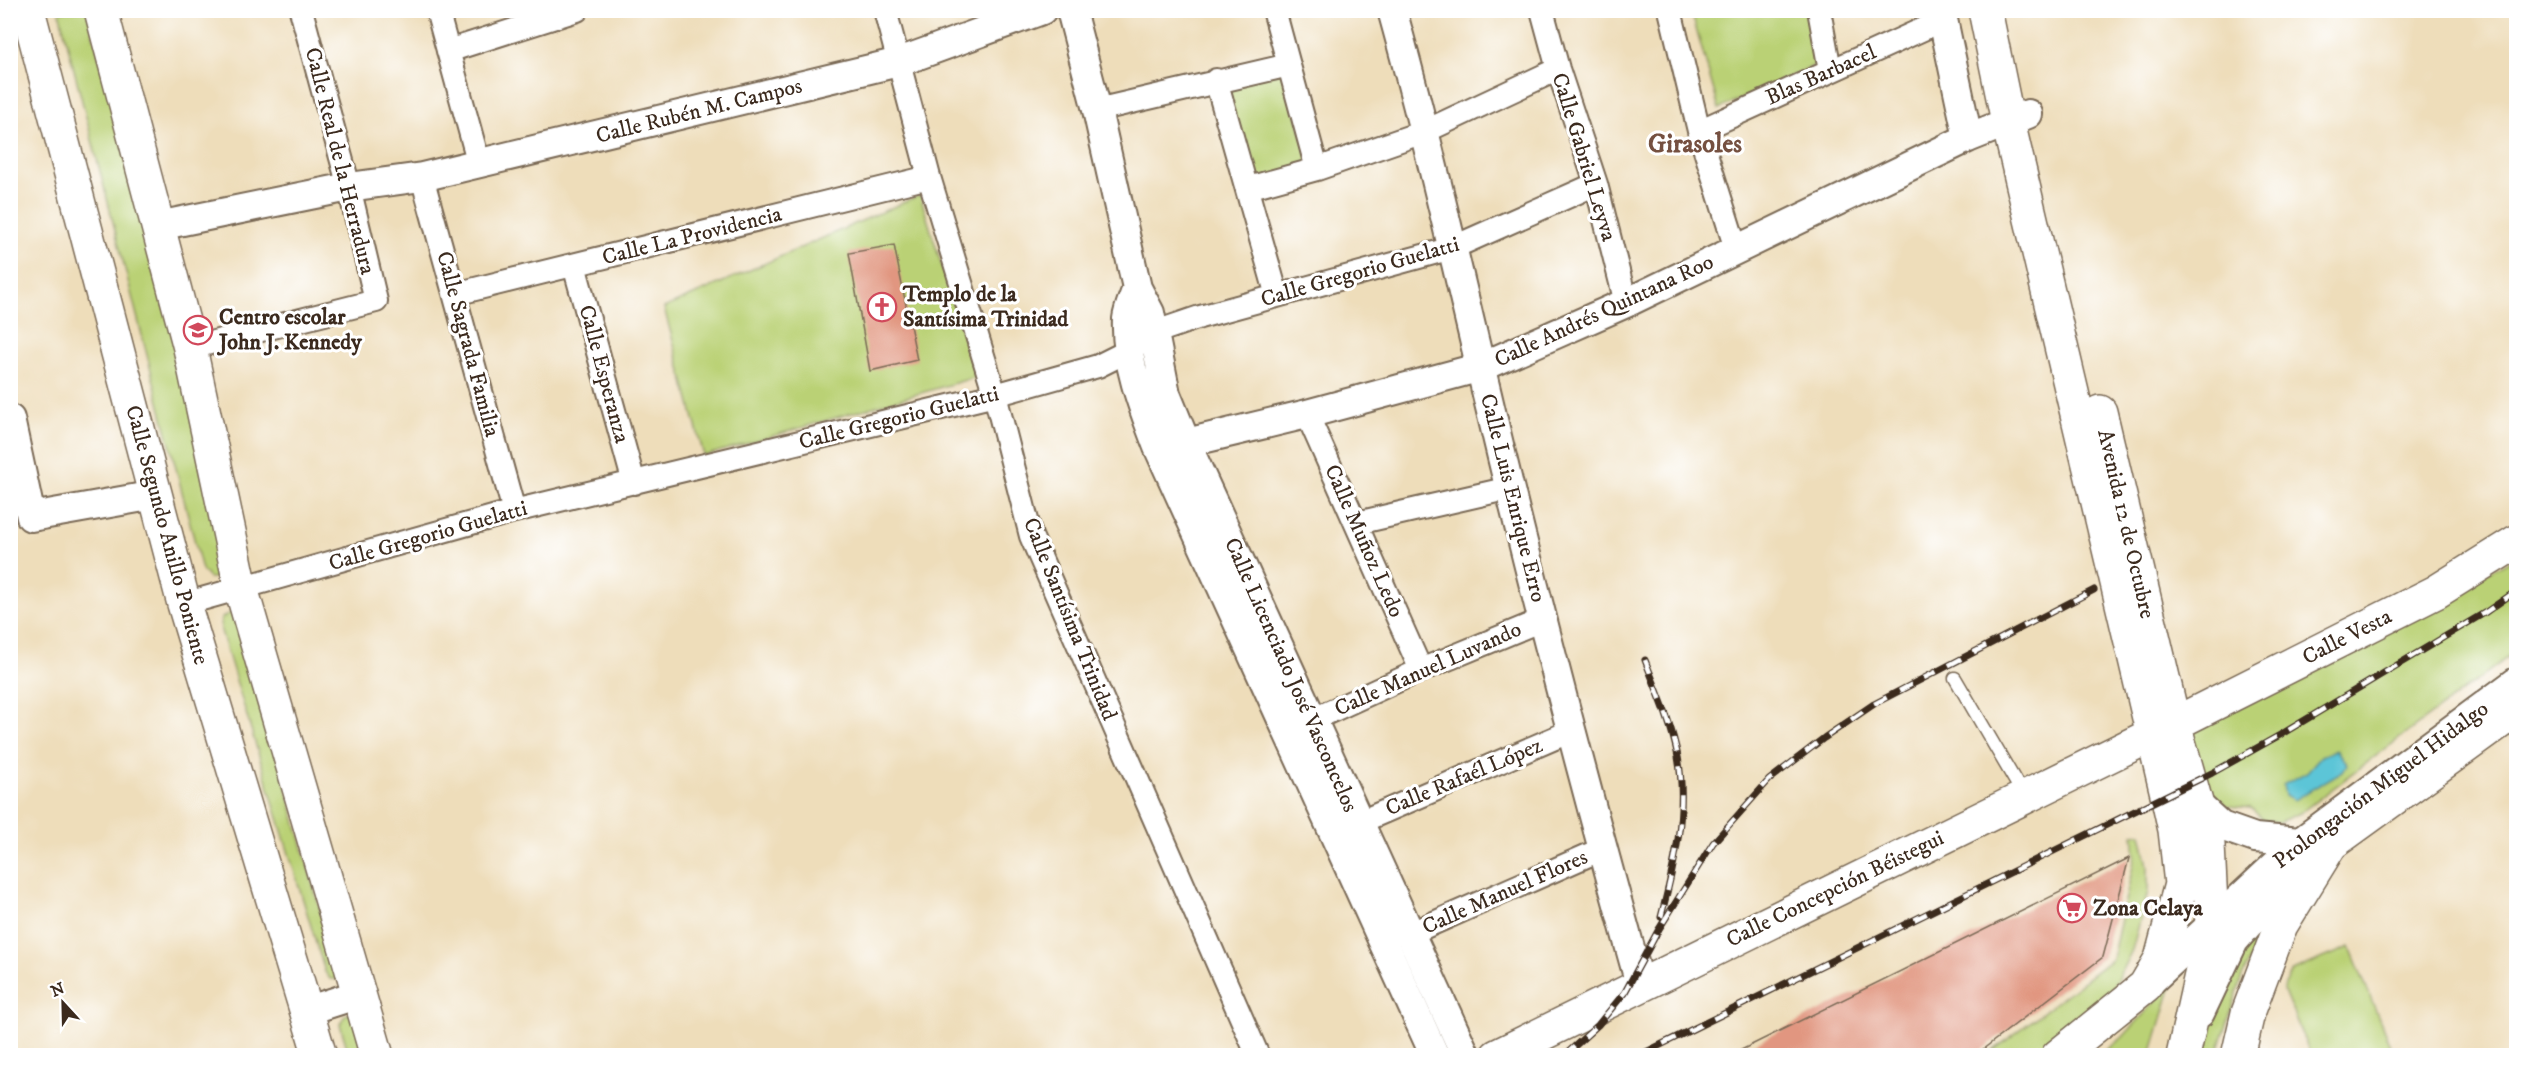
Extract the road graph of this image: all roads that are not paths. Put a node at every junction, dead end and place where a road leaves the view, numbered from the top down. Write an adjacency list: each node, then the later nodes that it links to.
1 (28, 10): 53 (main road, Calle Segundo Anillo Poniente)
2 (101, 10): 35 (main road)
3 (301, 10): 33 (street, Calle Real de la Herradura)
4 (437, 10): 17 (street)
5 (577, 10): 17 (street)
6 (885, 10): 18 (street, Calle Santísima Trinidad)
7 (1042, 10): 18 (street, Calle Rubén M. Campos)
8 (1071, 10): 23 (street, Calle Licenciado José Vasconcelos)
9 (1274, 10): 19 (street)
10 (1392, 10): 25 (street, Calle Luis Enrique Erro)
11 (1670, 10): 26 (street)
12 (1819, 10): 21 (street)
13 (1985, 10): 24 (main road, Avenida 12 de Octubre)
14 (2004, 10): 24 (main road, Avenida 12 de Octubre)
15 (1543, 11): 20 (street, Calle Gabriel Leyva)
16 (1942, 15): 21 (street, Blas Barbacel); 27 (street)
17 (448, 51): 28 (street)
18 (899, 62): 28 (street, Calle Rubén M. Campos); 31 (street, Calle Santísima Trinidad)
19 (1289, 65): 22 (street); 29 (street)
20 (1558, 69): 25 (street); 32 (street, Calle Gabriel Leyva)
21 (1830, 70): 26 (street, Blas Barbacel)
22 (1216, 80): 23 (street); 34 (street)
23 (1097, 110): 39 (street, Calle Licenciado José Vasconcelos)
24 (2018, 118): 27 (street, Calle Andrés Quintana Roo); 65 (main road, Avenida 12 de Octubre)
25 (1426, 131): 29 (street); 36 (street, Calle Luis Enrique Erro)
26 (1699, 131): 37 (street)
27 (1968, 138): 37 (street, Calle Andrés Quintana Roo)
28 (479, 164): 30 (street, Calle Rubén M. Campos)
29 (1317, 169): 34 (street)
30 (422, 177): 33 (street, Calle Rubén M. Campos); 40 (street, Calle Sagrada Familia)
31 (928, 177): 38 (street, Calle La Providencia); 47 (street, Calle Santísima Trinidad)
32 (1596, 184): 36 (street, Calle Gregorio Guelatti); 42 (street, Calle Gabriel Leyva)
33 (349, 187): 35 (street, Calle Rubén M. Campos); 44 (street, Calle Real de la Herradura)
34 (1248, 188): 41 (street)
35 (158, 226): 44 (main road)
36 (1452, 248): 41 (street, Calle Gregorio Guelatti); 46 (street, Calle Luis Enrique Erro)
37 (1736, 249): 42 (street, Calle Andrés Quintana Roo)
38 (574, 265): 40 (street, Calle La Providencia); 51 (street, Calle Esperanza)
39 (1137, 288): 43 (street, Calle Licenciado José Vasconcelos); 45 (street, Calle Licenciado José Vasconcelos)
40 (455, 294): 54 (street, Calle Sagrada Familia)
41 (1277, 296): 43 (street, Calle Gregorio Guelatti)
42 (1626, 303): 46 (street, Calle Andrés Quintana Roo)
43 (1153, 333): 45 (street, Calle Gregorio Guelatti); 50 (street, Calle Licenciado José Vasconcelos)
44 (190, 348): 57 (main road)
45 (1130, 350): 47 (street, Calle Gregorio Guelatti); 50 (street, Calle Licenciado José Vasconcelos)
46 (1481, 367): 48 (street, Calle Andrés Quintana Roo); 52 (street, Calle Luis Enrique Erro)
47 (995, 395): 51 (street, Calle Gregorio Guelatti); 83 (street, Calle Santísima Trinidad)
48 (1307, 414): 50 (street, Calle Andrés Quintana Roo); 55 (street, Calle Muñoz Ledo)
49 (10, 419): 53 (street)
50 (1172, 445): 64 (street, Calle Licenciado José Vasconcelos); 84 (street, Calle Licenciado José Vasconcelos)
51 (634, 483): 54 (street, Calle Gregorio Guelatti)
52 (1510, 488): 55 (street); 59 (street, Calle Luis Enrique Erro)
53 (155, 495): 58 (main road, Calle Segundo Anillo Poniente)
54 (514, 511): 57 (street, Calle Gregorio Guelatti)
55 (1357, 523): 60 (street, Calle Muñoz Ledo)
56 (2517, 542): 65 (main road, Calle Vesta)
57 (241, 588): 58 (street, Calle Gregorio Guelatti); 78 (main road)
58 (184, 604): 79 (main road, Calle Segundo Anillo Poniente)
59 (1544, 619): 60 (street, Calle Manuel Luvando); 66 (street, Calle Luis Enrique Erro)
60 (1421, 670): 64 (street, Calle Manuel Luvando)
61 (1955, 678): 69 (lane)
62 (2517, 682): 72 (street, Prolongación Miguel Hidalgo)
63 (2517, 710): 72 (main road, Prolongación Miguel Hidalgo)
64 (1312, 720): 71 (street, Calle Licenciado José Vasconcelos)
65 (2163, 729): 67 (main road, Calle Concepción Béistegui); 68 (main road, Avenida 12 de Octubre); 70 (main road, Avenida 12 de Octubre)
66 (1571, 731): 71 (street, Calle Rafaél López); 73 (street, Calle Luis Enrique Erro)
67 (2115, 753): 68 (street); 69 (main road, Calle Concepción Béistegui)
68 (2162, 771): 77 (main road, Avenida 12 de Octubre)
69 (2025, 797): 76 (main road, Calle Concepción Béistegui)
70 (2198, 805): 72 (street); 74 (main road, Avenida 12 de Octubre)
71 (1358, 823): 75 (street, Calle Licenciado José Vasconcelos)
72 (2316, 843): 74 (street, Prolongación Miguel Hidalgo); 80 (street, Prolongación Miguel Hidalgo); 88 (main road)
73 (1602, 849): 75 (street, Calle Manuel Flores); 76 (street, Calle Luis Enrique Erro)
74 (2212, 925): 77 (street, Prolongación Miguel Hidalgo); 80 (main road, Avenida 12 de Octubre)
75 (1408, 934): 85 (street, Calle Licenciado José Vasconcelos)
76 (1640, 984): 86 (main road, Calle Concepción Béistegui)
77 (2145, 986): 87 (main road, Prolongación Miguel Hidalgo)
78 (359, 994): 79 (street); 82 (main road)
79 (306, 1011): 81 (main road, Calle Segundo Anillo Poniente)
80 (2186, 1047)
81 (320, 1056)
82 (377, 1056)
83 (1258, 1056)
84 (1434, 1056)
85 (1466, 1056)
86 (1497, 1056)
87 (2058, 1056)
88 (2238, 1056)

